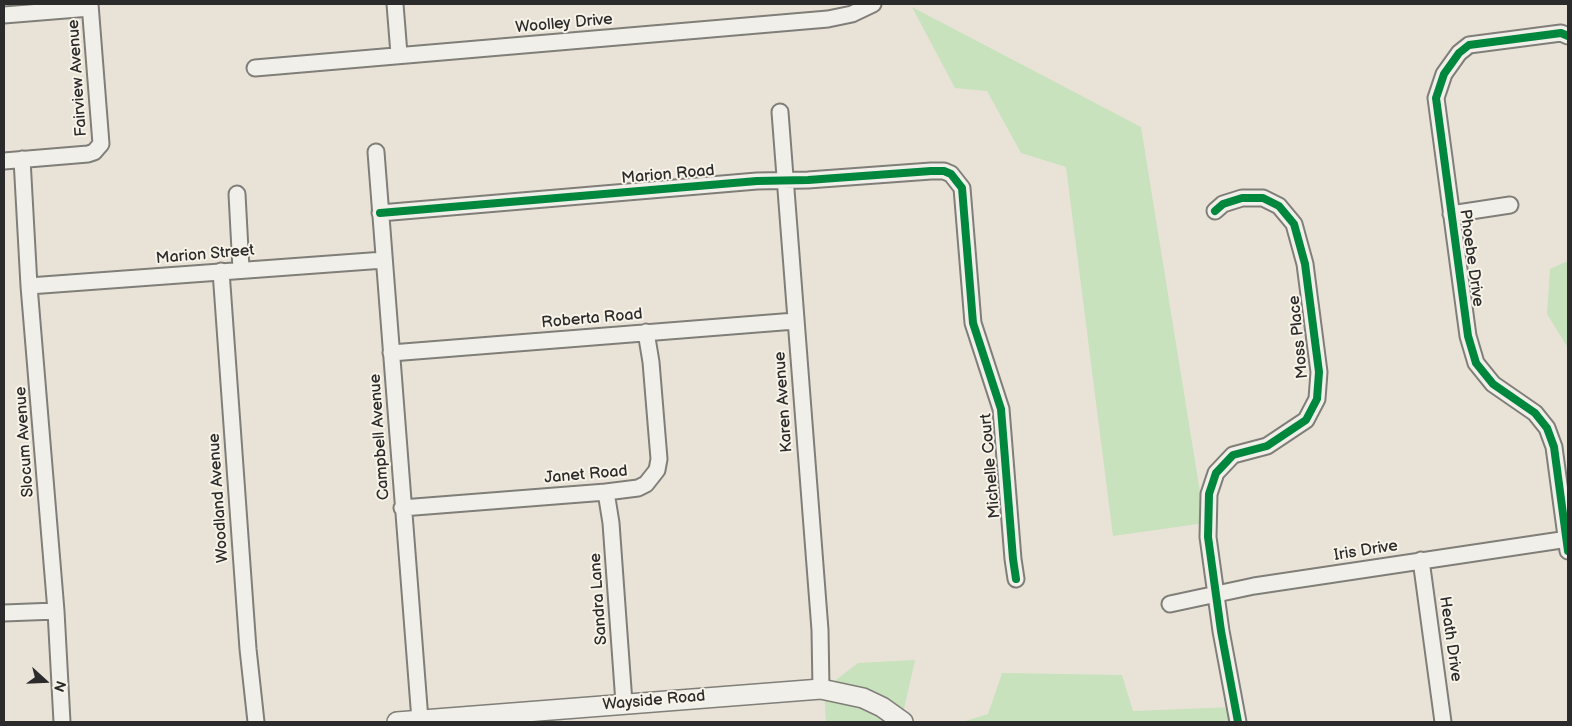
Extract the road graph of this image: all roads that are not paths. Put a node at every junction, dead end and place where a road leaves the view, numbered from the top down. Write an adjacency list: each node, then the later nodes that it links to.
1 (395, 4): 6 (street)
2 (873, 4): 6 (street, Woolley Drive)
3 (90, 6): 4 (street); 10 (street, Fairview Avenue)
4 (4, 15)
5 (1568, 36): 18 (street, Phoebe Drive)
6 (399, 54): 7 (street, Woolley Drive)
7 (255, 68)
8 (780, 112): 13 (street, Karen Avenue)
9 (376, 152): 17 (street, Campbell Avenue)
10 (22, 159): 11 (street); 22 (street, Slocum Avenue)
11 (4, 161)
12 (956, 177): 13 (street, Marion Road); 30 (street, Michelle Court)
13 (785, 181): 17 (street, Marion Road); 23 (street, Karen Avenue)
14 (237, 194): 20 (street)
15 (1510, 205): 18 (street)
16 (1214, 211): 31 (street, Moss Place)
17 (380, 213): 19 (street, Campbell Avenue)
18 (1451, 214): 28 (street, Phoebe Drive)
19 (384, 260): 20 (street, Marion Street); 25 (street, Campbell Avenue)
20 (241, 269): 21 (street, Marion Street)
21 (221, 271): 22 (street, Marion Street); 40 (street, Woodland Avenue)
22 (29, 286): 33 (street, Slocum Avenue)
23 (795, 321): 24 (street, Roberta Road); 35 (street, Karen Avenue)
24 (646, 332): 25 (street, Roberta Road); 26 (street, Janet Road)
25 (391, 353): 27 (street, Campbell Avenue)
26 (606, 492): 27 (street, Janet Road); 36 (street, Sandra Lane)
27 (402, 508): 38 (street, Campbell Avenue)
28 (1568, 543): 29 (street, Iris Drive)
29 (1421, 560): 31 (street, Iris Drive); 44 (street, Heath Drive)
30 (1016, 580)
31 (1216, 594): 32 (street, Iris Drive); 43 (street, Moss Place)
32 (1170, 604)
33 (56, 611): 34 (street); 39 (street, Slocum Avenue)
34 (4, 613)
35 (821, 689): 36 (street, Wayside Road); 42 (street, Wayside Road)
36 (624, 703): 37 (street, Wayside Road)
37 (524, 717): 38 (street, Wayside Road)
38 (420, 720): 41 (street, Wayside Road)
39 (62, 722)
40 (256, 722)
41 (397, 722)
42 (903, 722)
43 (1238, 722)
44 (1443, 722)

